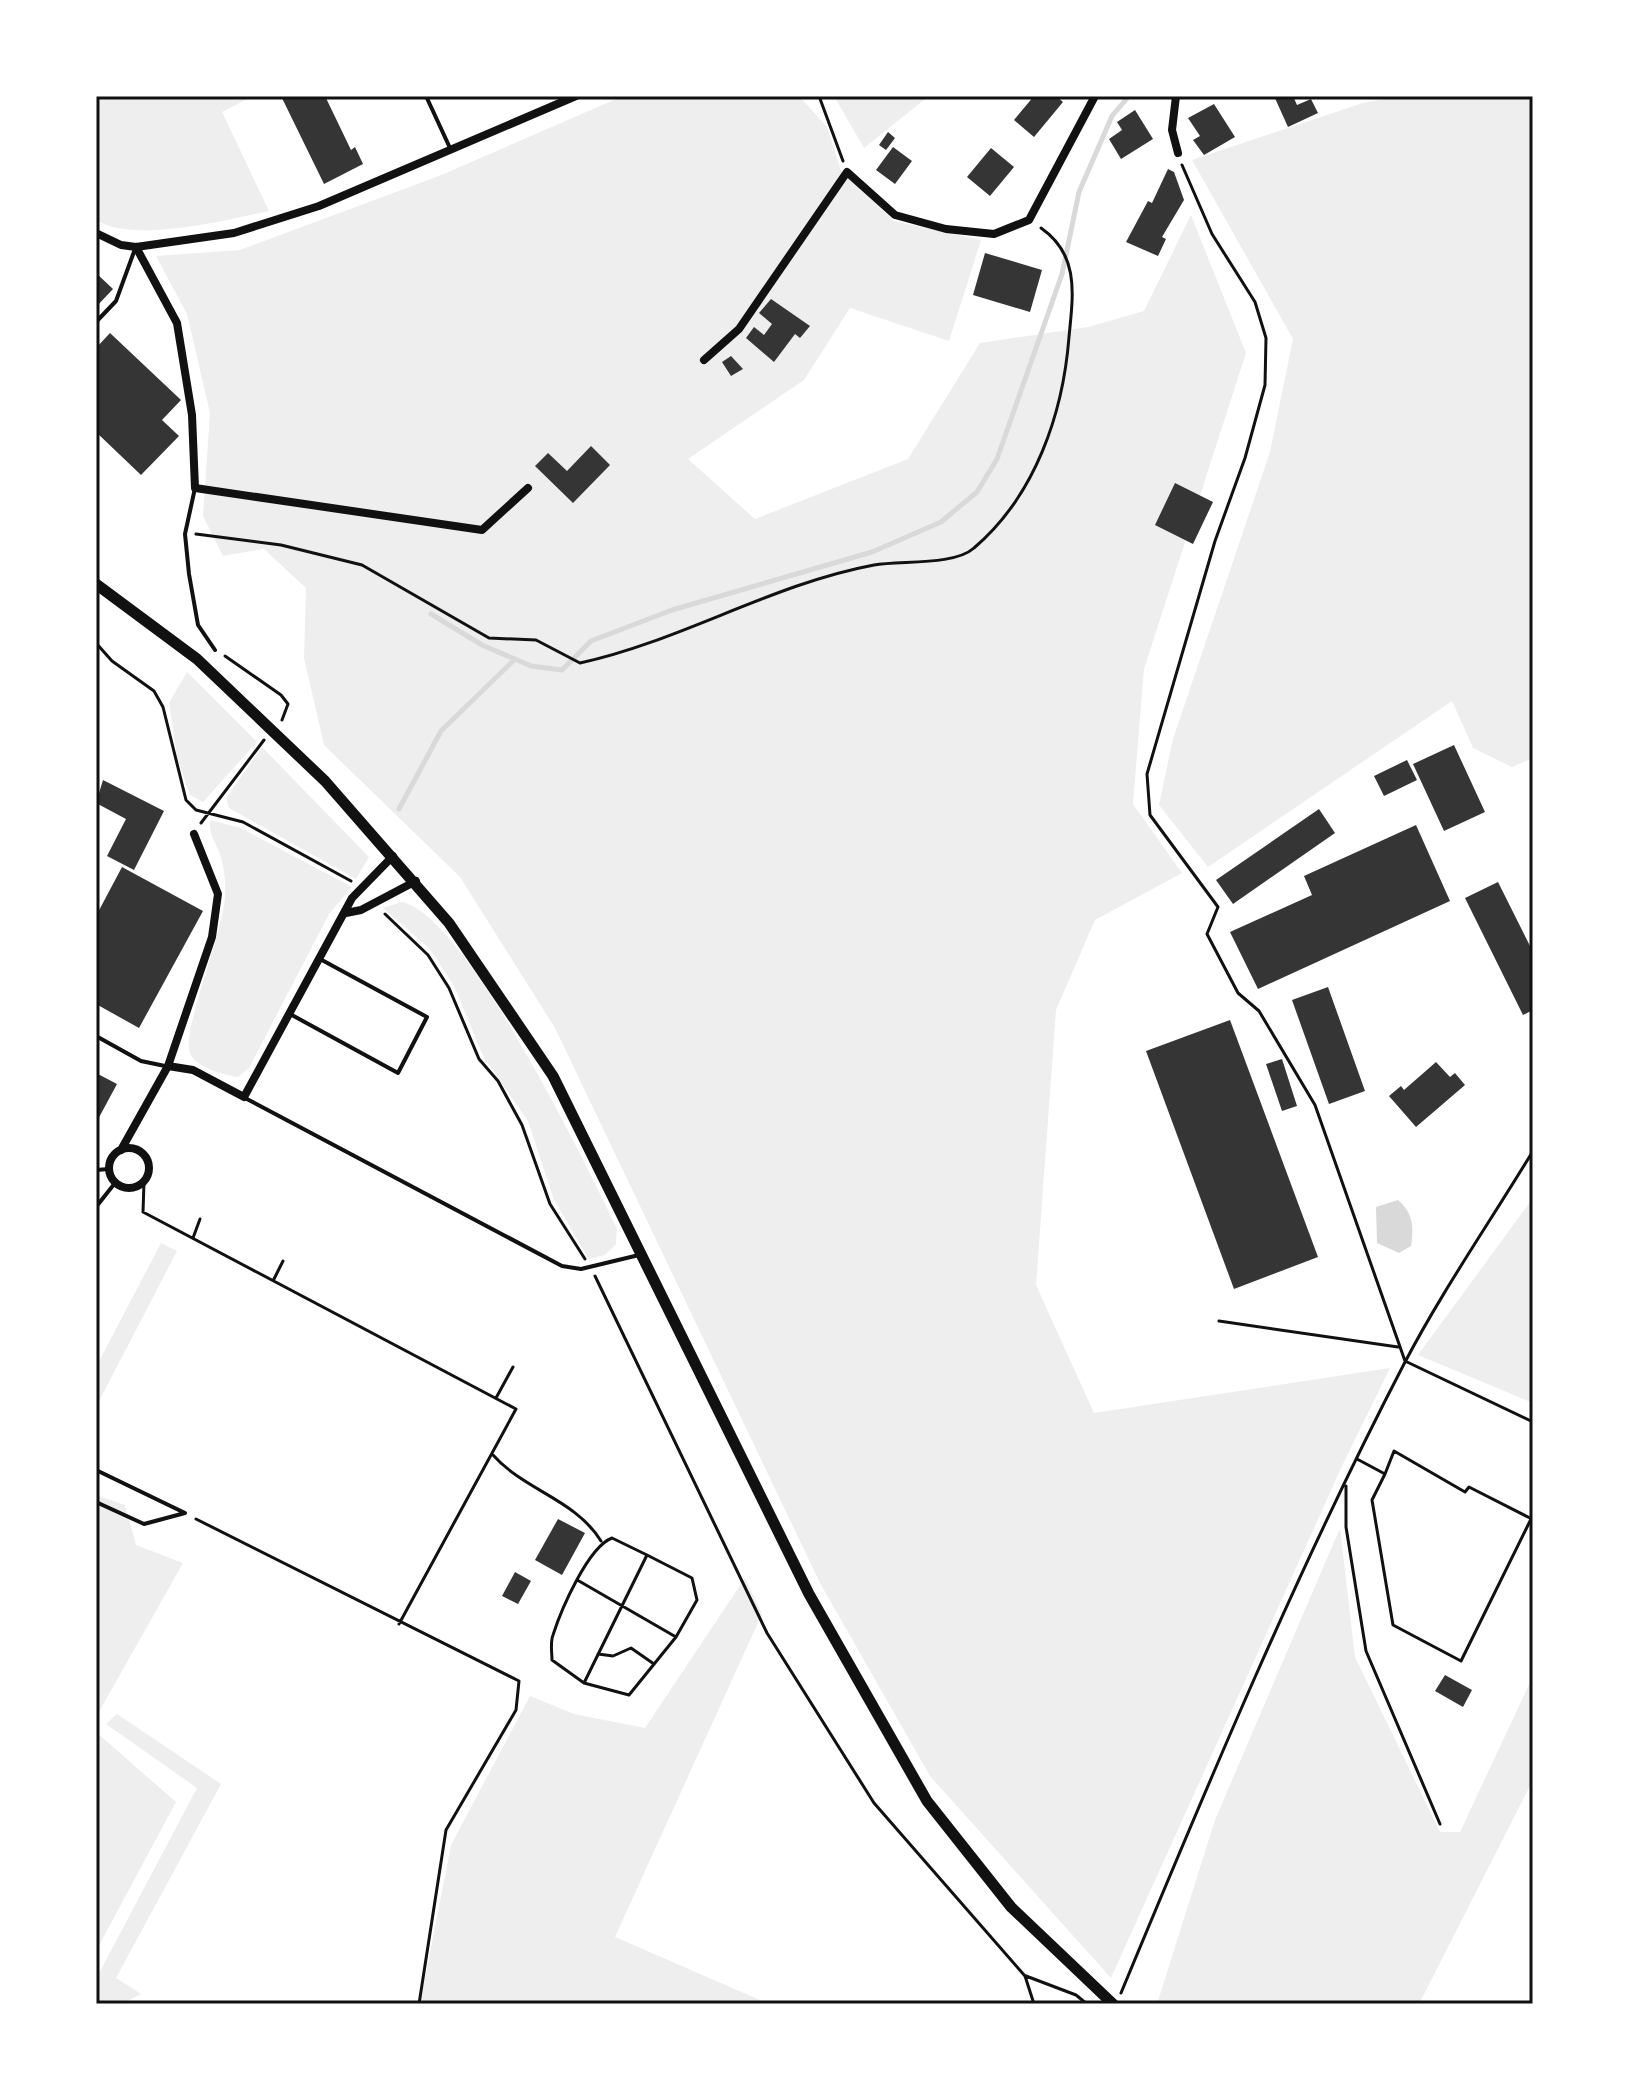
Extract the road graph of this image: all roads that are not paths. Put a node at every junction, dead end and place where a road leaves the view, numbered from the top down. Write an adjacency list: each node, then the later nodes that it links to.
1 (426, 96): 5 (lane)
2 (576, 96): 5 (street)
3 (1095, 96): 10 (street)
4 (1176, 96): 6 (street)
5 (450, 148): 8 (street)
6 (1178, 153)
7 (96, 233): 8 (street)
8 (136, 247): 9 (lane); 11 (street)
9 (96, 322)
10 (704, 360)
11 (195, 488): 12 (street); 14 (lane)
12 (528, 488)
13 (96, 584): 16 (street)
14 (215, 650)
15 (194, 834): 22 (street)
16 (393, 856): 17 (street); 18 (street)
17 (416, 881): 18 (street); 29 (street)
18 (346, 913): 19 (street)
19 (320, 959): 20 (street); 20 (lane)
20 (290, 1014): 23 (street)
21 (96, 1036): 22 (lane)
22 (168, 1066): 23 (street); 24 (street)
23 (244, 1097): 29 (lane)
24 (121, 1150): 25 (street); 27 (street)
25 (109, 1169): 26 (lane); 27 (street)
26 (96, 1170)
27 (115, 1183): 28 (lane)
28 (96, 1207)
29 (639, 1255): 32 (street)
30 (96, 1470): 31 (lane)
31 (96, 1502)
32 (1115, 2004)

